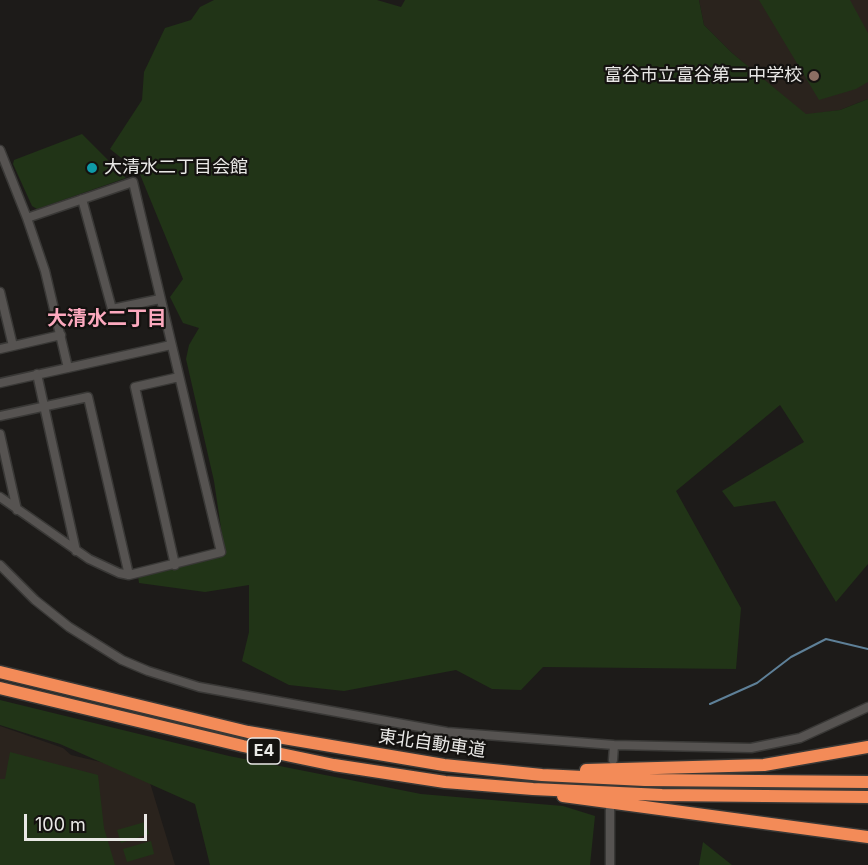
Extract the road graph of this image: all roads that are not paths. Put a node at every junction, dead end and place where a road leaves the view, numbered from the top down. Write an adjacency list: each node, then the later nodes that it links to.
1 (0, 150): 3 (street)
2 (82, 199): 3 (street); 5 (street); 5 (street)
3 (27, 218): 6 (street)
4 (0, 292): 8 (street)
5 (160, 299): 7 (street)
6 (61, 335): 8 (street); 10 (street)
7 (171, 345): 10 (street); 12 (street)
8 (13, 346): 9 (street)
9 (0, 349)
10 (68, 368): 11 (street)
11 (37, 374): 13 (street); 14 (street)
12 (179, 377): 21 (street); 21 (street)
13 (0, 383)
14 (44, 405): 15 (street); 19 (street); 22 (street)
15 (0, 416)
16 (0, 434): 18 (street)
17 (0, 497): 18 (street)
18 (17, 510): 19 (street)
19 (76, 551): 22 (street)
20 (0, 565): 26 (street)
21 (175, 565): 22 (street)
22 (129, 575)
23 (0, 672): 29 (highway, 東北自動車道 / E4)
24 (0, 688): 31 (highway, 東北自動車道 / E4)
25 (868, 707): 26 (street)
26 (614, 745): 28 (street)
27 (868, 747): 29 (highway)
28 (613, 760)
29 (444, 765): 30 (highway, 東北自動車道 / E4)
30 (868, 782)
31 (533, 789): 32 (highway, 東北自動車道 / E4); 34 (highway)
32 (868, 797)
33 (610, 809): 35 (street)
34 (868, 837)
35 (610, 865)

